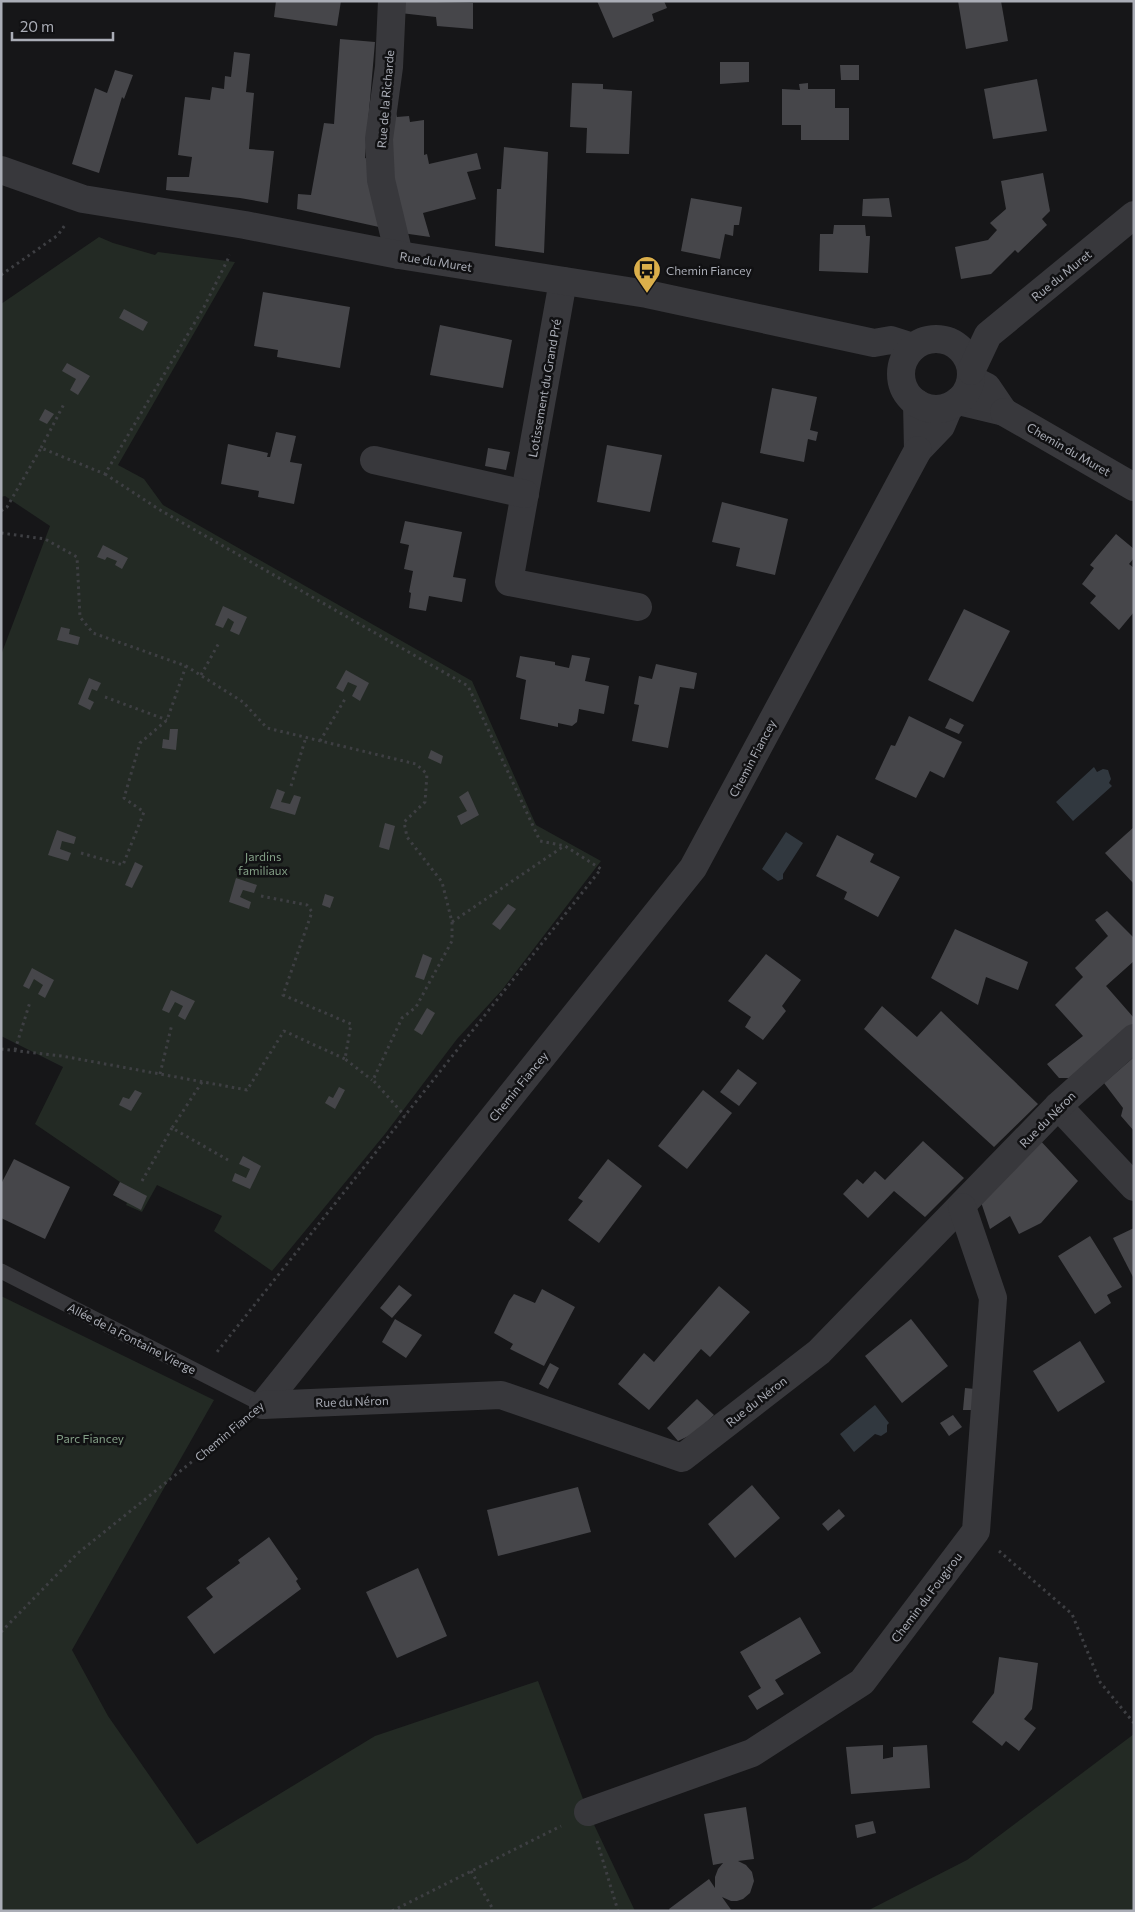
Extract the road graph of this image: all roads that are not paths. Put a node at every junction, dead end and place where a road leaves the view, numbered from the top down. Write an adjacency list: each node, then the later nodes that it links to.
1 (392, 1): 4 (street, Rue de la Richarde)
2 (1, 170): 4 (street, Rue du Muret)
3 (1134, 215): 6 (street, Rue du Muret)
4 (399, 255): 5 (street, Rue du Muret)
5 (563, 281): 7 (street, Rue du Muret); 16 (street, Lotissement du Grand Pré)
6 (988, 335): 8 (street, Rue du Muret); 11 (street, Rue du Muret)
7 (874, 343): 9 (street, Rue du Muret); 10 (street)
8 (953, 343): 9 (street); 11 (street)
9 (913, 347): 10 (street)
10 (901, 376): 12 (street)
11 (962, 390): 12 (street); 13 (street, Chemin Fiancey); 15 (street, Chemin du Muret)
12 (917, 403): 13 (street, Chemin Fiancey)
13 (918, 450): 23 (street, Chemin Fiancey)
14 (374, 460): 16 (street)
15 (1134, 487)
16 (525, 494): 17 (street, Lotissement du Grand Pré)
17 (638, 606)
18 (1134, 1038): 19 (street, Rue du Néron)
19 (1058, 1106): 20 (street); 21 (street, Rue du Néron)
20 (1134, 1187)
21 (962, 1207): 23 (street, Rue du Néron); 24 (street, Chemin du Fougirou)
22 (1, 1271): 23 (lane, Allée de la Fontaine Vierge)
23 (263, 1405)
24 (591, 1822)

